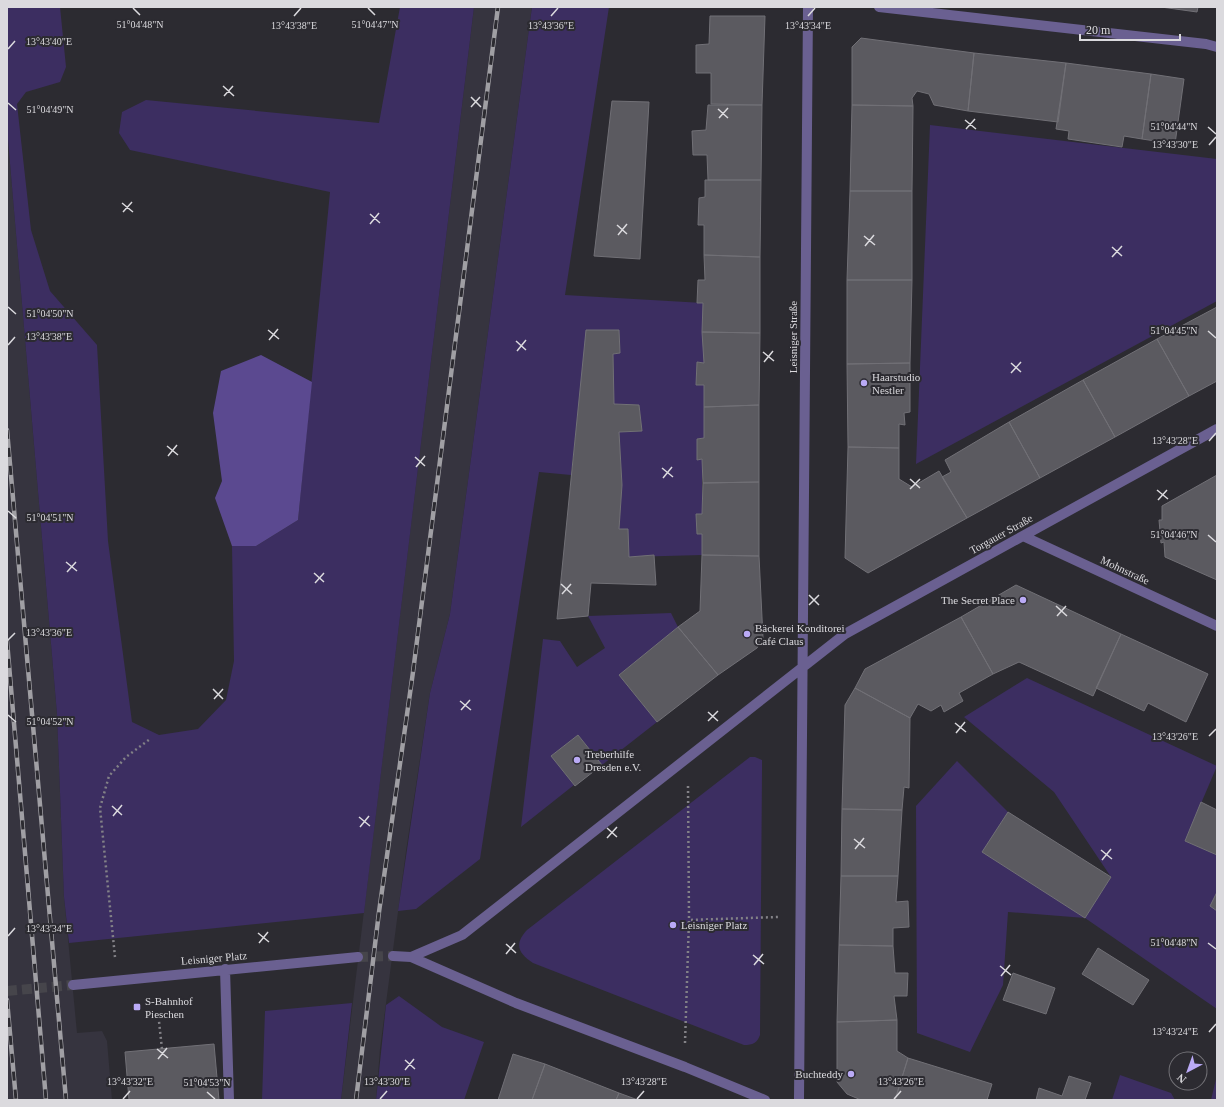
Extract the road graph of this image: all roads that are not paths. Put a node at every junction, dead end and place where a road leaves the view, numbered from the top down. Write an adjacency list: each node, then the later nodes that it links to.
1 (808, 7): 7 (street, Leisniger Straße)
2 (879, 7): 3 (street)
3 (1217, 47)
4 (1217, 429): 5 (street, Torgauer Straße)
5 (1023, 536): 6 (street, Mohnstraße); 7 (street, Torgauer Straße)
6 (1217, 626)
7 (803, 667): 10 (street); 15 (street)
8 (393, 956): 10 (street)
9 (358, 957): 11 (street, Leisniger Platz)
10 (411, 957): 14 (street)
11 (225, 969): 12 (street, Leisniger Platz); 13 (street)
12 (73, 985)
13 (229, 1100)
14 (765, 1100)
15 (799, 1100)

